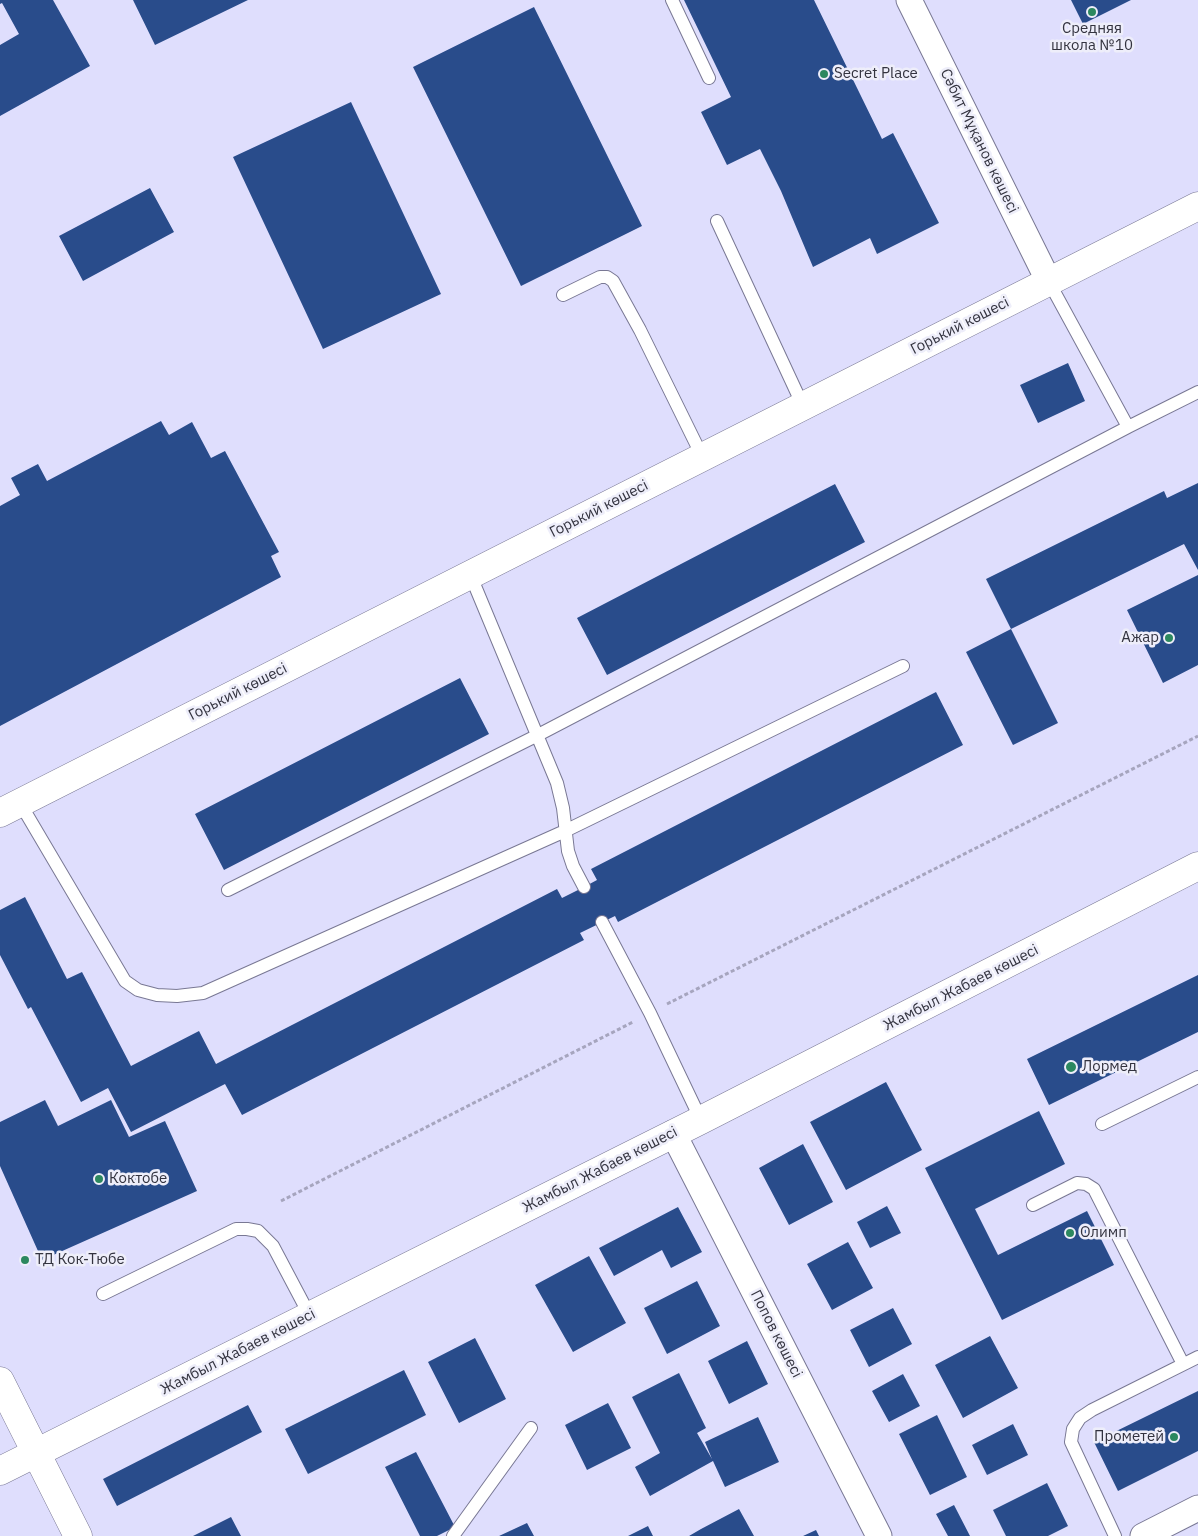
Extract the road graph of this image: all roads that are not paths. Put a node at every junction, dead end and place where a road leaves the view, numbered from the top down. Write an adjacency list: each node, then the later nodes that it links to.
1 (672, 0): 3 (lane)
2 (909, 0): 6 (street, Сәбит Мұқанов көшесі)
3 (709, 78)
4 (1198, 206): 6 (main road, Горький көшесі)
5 (717, 221): 9 (lane)
6 (1049, 282): 9 (main road, Горький көшесі); 10 (lane)
7 (563, 295): 11 (lane)
8 (1198, 392): 10 (lane)
9 (803, 406): 11 (main road, Горький көшесі)
10 (1128, 427): 14 (lane)
11 (702, 456): 12 (main road, Горький көшесі)
12 (470, 574): 14 (lane); 15 (main road, Горький көшесі)
13 (903, 666): 16 (lane)
14 (538, 735): 16 (lane); 21 (lane)
15 (10, 808): 16 (lane)
16 (565, 831): 20 (lane)
17 (1198, 866): 19 (main road, Жамбыл Жабаев көшесі)
18 (1198, 872): 19 (main road)
19 (1172, 879): 24 (main road, Жамбыл Жабаев көшесі)
20 (584, 887)
21 (228, 890)
22 (602, 922): 24 (lane)
23 (1198, 1077): 25 (lane)
24 (701, 1120): 26 (main road, Жамбыл Жабаев көшесі)
25 (1102, 1124)
26 (673, 1133): 29 (main road, Жамбыл Жабаев көшесі); 39 (street, Попов көшесі)
27 (1033, 1206): 31 (lane)
28 (103, 1294): 29 (lane)
29 (310, 1316): 34 (main road, Жамбыл Жабаев көшесі)
30 (1198, 1357): 31 (lane)
31 (1184, 1364): 40 (lane)
32 (0, 1381): 34 (main road)
33 (532, 1428): 38 (lane)
34 (36, 1454): 35 (main road, Жамбыл Жабаев көшесі); 37 (main road)
35 (0, 1471)
36 (1198, 1508): 41 (street)
37 (78, 1536)
38 (453, 1536)
39 (879, 1536)
40 (1115, 1536)
41 (1142, 1536)

